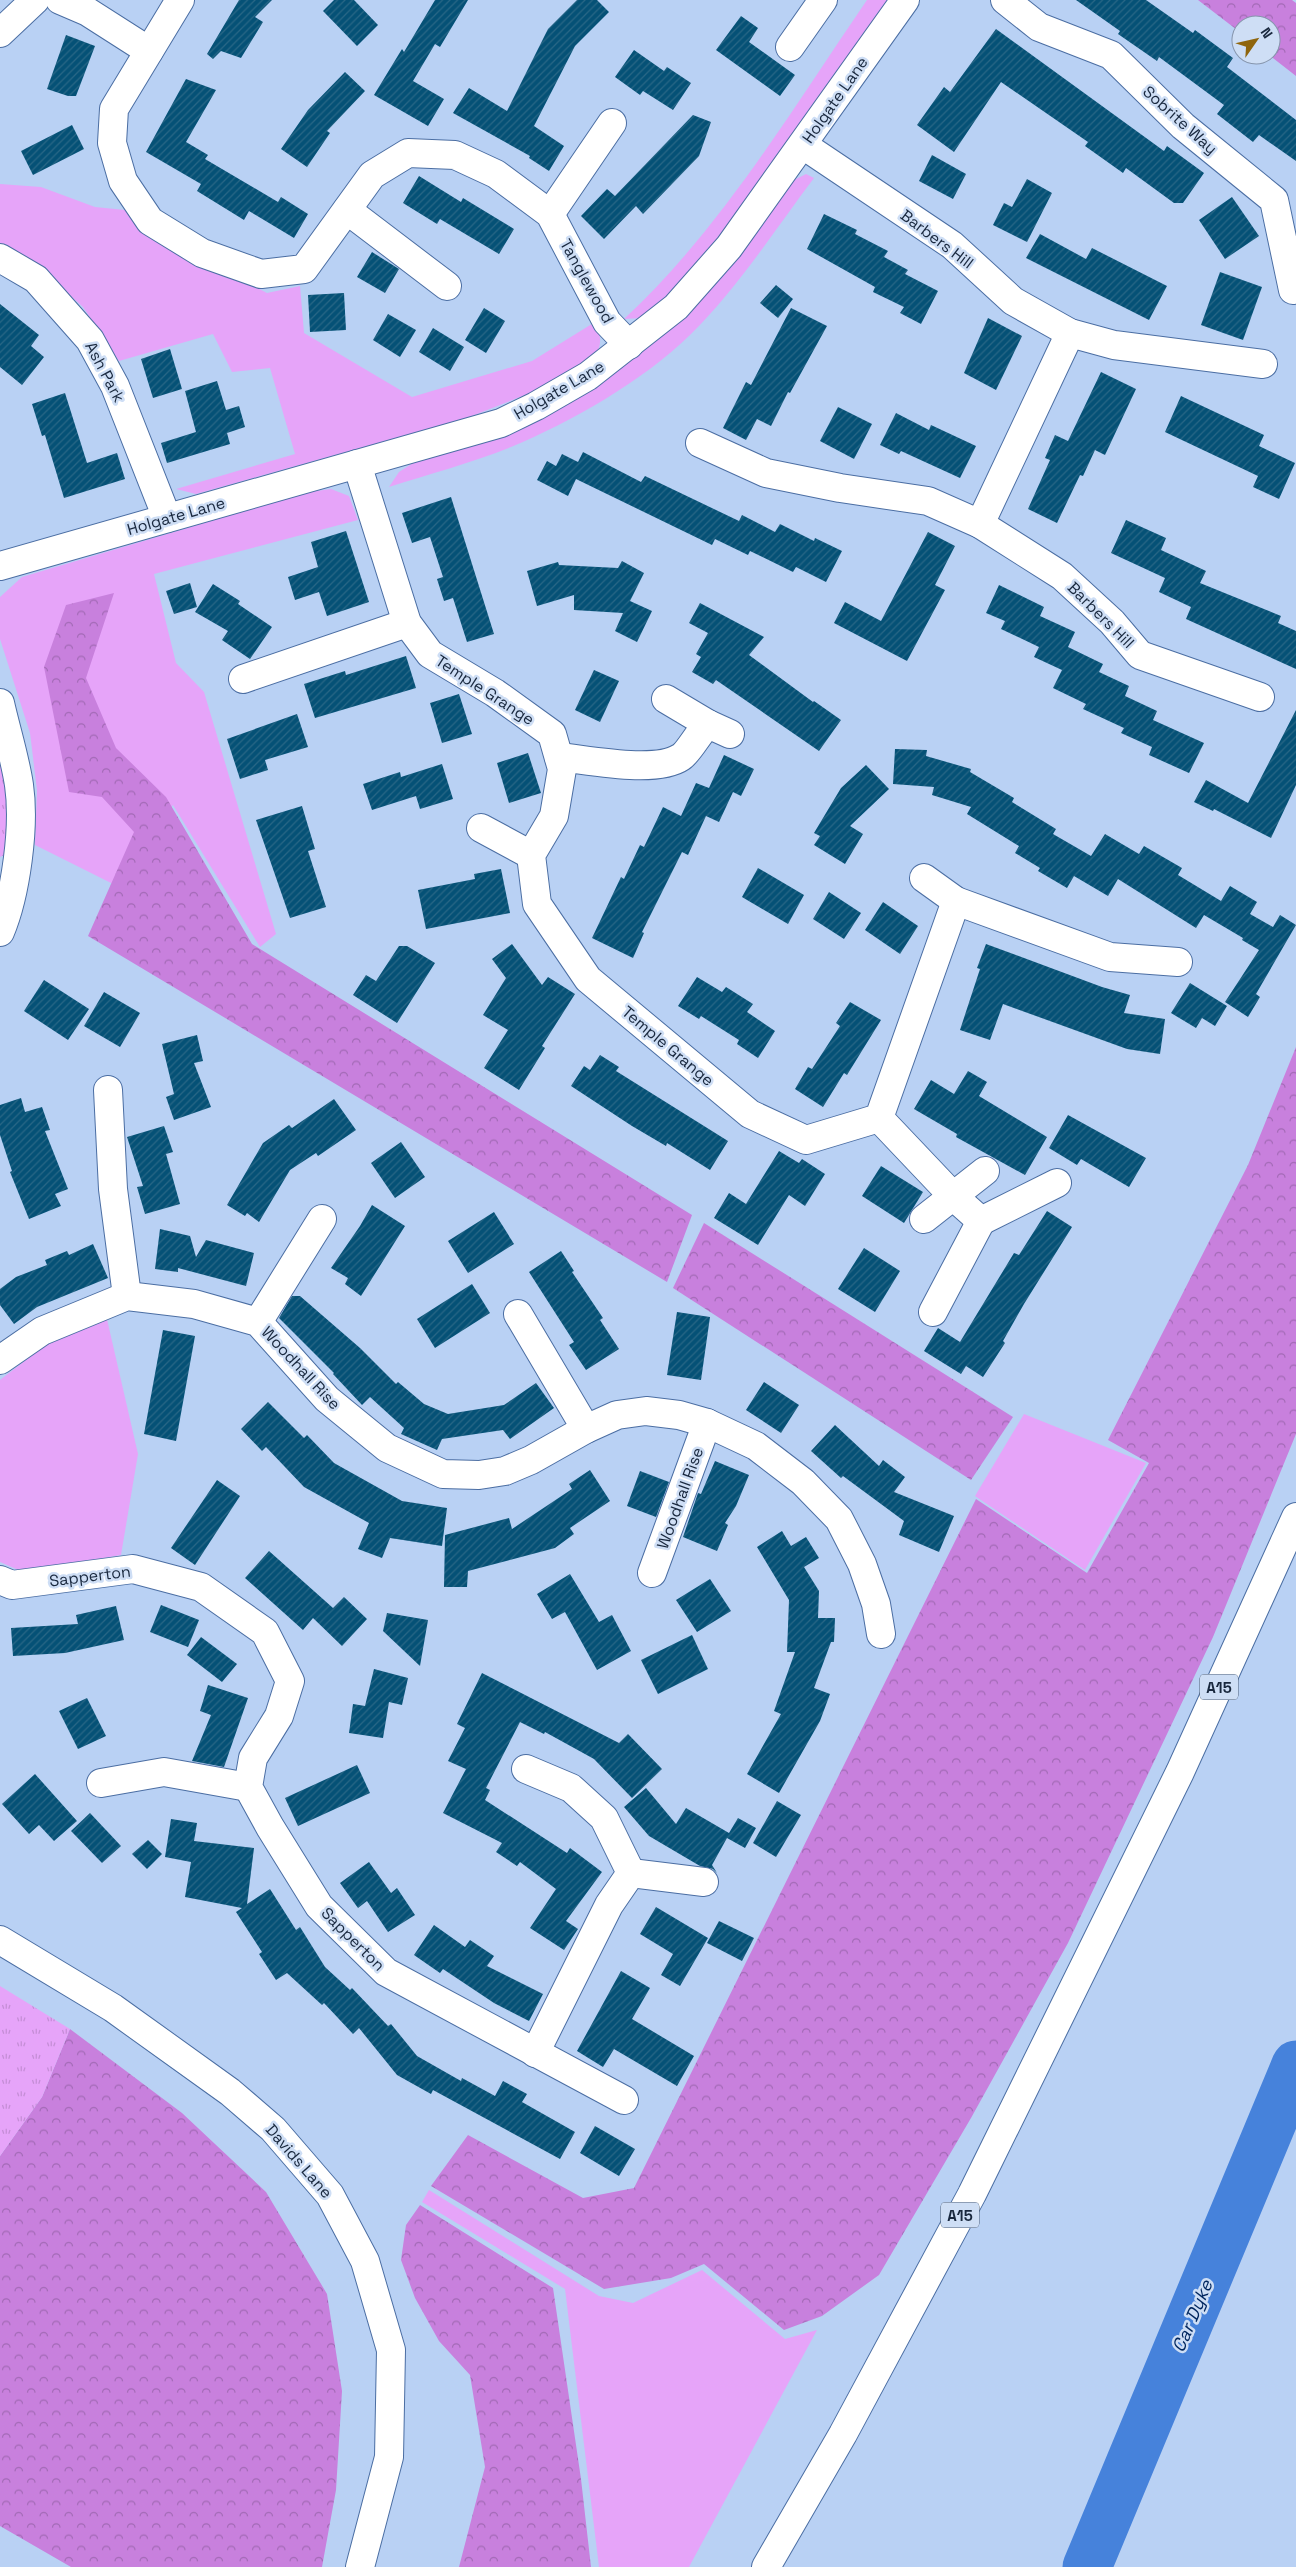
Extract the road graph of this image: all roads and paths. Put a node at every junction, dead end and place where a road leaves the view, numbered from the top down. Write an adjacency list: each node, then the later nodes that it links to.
1 (35, 0): 7 (main road)
2 (60, 0): 9 (main road)
3 (180, 0): 9 (main road, Tanglewood)
4 (823, 0): 8 (main road)
5 (905, 0): 11 (main road, Holgate Lane)
6 (1006, 0): 16 (main road, Sobrite Way)
7 (0, 32)
8 (790, 47)
9 (148, 51): 12 (main road, Tanglewood)
10 (612, 123): 13 (main road)
11 (803, 145): 17 (main road, Barbers Hill); 18 (main road, Holgate Lane)
12 (346, 210): 13 (main road, Tanglewood); 15 (main road)
13 (550, 214): 18 (main road, Tanglewood)
14 (0, 258): 22 (main road, Ash Park)
15 (447, 286)
16 (1293, 290)
17 (1070, 333): 19 (main road, Barbers Hill); 23 (main road)
18 (629, 345): 21 (main road, Holgate Lane)
19 (1263, 364)
20 (700, 443): 23 (main road, Barbers Hill)
21 (357, 464): 22 (main road, Holgate Lane); 25 (main road, Temple Grange)
22 (167, 518): 24 (main road, Holgate Lane)
23 (980, 524): 27 (main road, Barbers Hill)
24 (0, 566)
25 (406, 623): 26 (main road); 30 (main road, Temple Grange)
26 (243, 679)
27 (1260, 697)
28 (666, 699): 30 (main road)
29 (0, 703): 35 (main road)
30 (559, 757): 32 (main road, Temple Grange)
31 (481, 828): 32 (main road)
32 (532, 855): 38 (main road, Temple Grange)
33 (924, 878): 34 (main road)
34 (956, 902): 36 (main road); 38 (main road)
35 (0, 932)
36 (1178, 962)
37 (108, 1090): 45 (main road)
38 (879, 1118): 41 (main road)
39 (986, 1171): 41 (main road)
40 (1057, 1183): 44 (main road)
41 (953, 1196): 43 (main road); 44 (main road)
42 (322, 1219): 48 (main road, Woodhall Rise)
43 (924, 1219)
44 (982, 1221): 46 (main road)
45 (127, 1296): 48 (main road, Woodhall Rise); 49 (main road, Woodhall Rise)
46 (933, 1312)
47 (518, 1314): 51 (main road)
48 (258, 1322): 51 (main road, Woodhall Rise)
49 (0, 1360)
50 (707, 1423): 51 (main road, Woodhall Rise); 53 (main road, Woodhall Rise); 55 (main road, Woodhall Rise)
51 (586, 1428)
52 (1296, 1518): 65 (main road, A15)
53 (652, 1574)
54 (0, 1580): 58 (main road, Sapperton)
55 (881, 1634)
56 (526, 1769): 59 (main road)
57 (101, 1783): 58 (main road)
58 (248, 1787): 62 (main road, Sapperton)
59 (631, 1873): 60 (main road); 62 (main road)
60 (704, 1882)
61 (0, 1940): 64 (main road, Davids Lane)
62 (535, 2053): 63 (main road, Sapperton)
63 (624, 2100)
64 (360, 2567)
65 (766, 2567)

